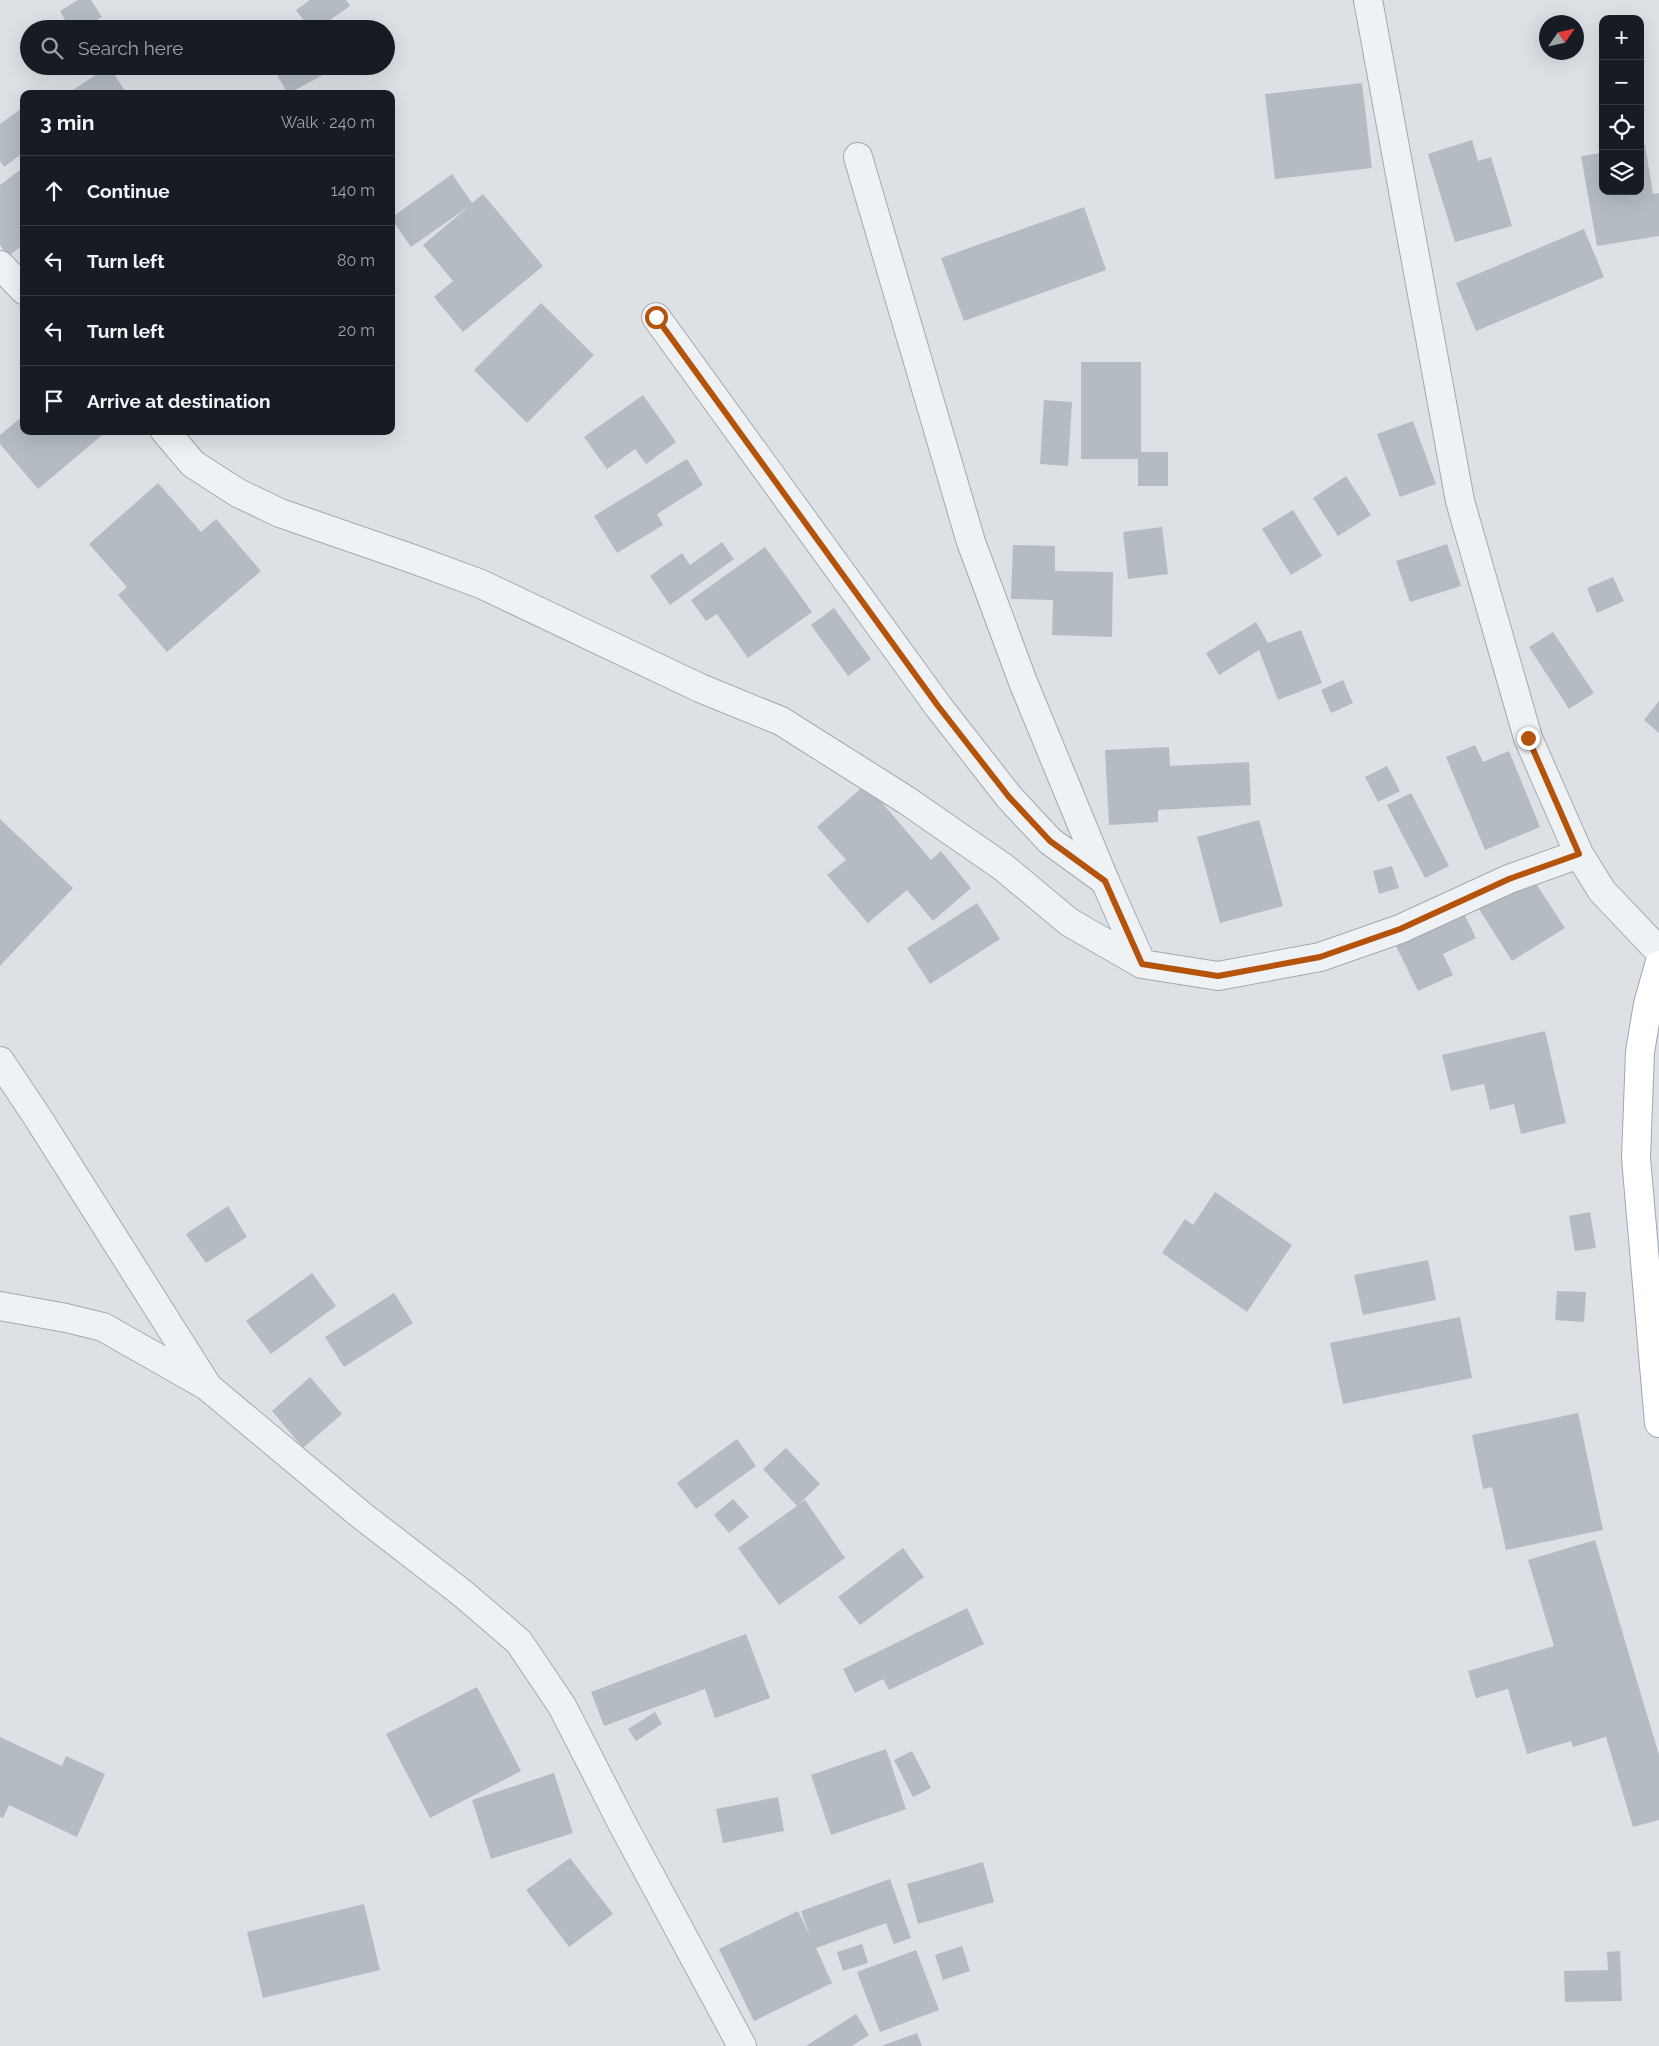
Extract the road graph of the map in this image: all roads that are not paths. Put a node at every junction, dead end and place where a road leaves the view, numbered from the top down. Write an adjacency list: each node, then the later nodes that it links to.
1 (1368, 0): 7 (street)
2 (858, 156): 8 (street)
3 (0, 265): 4 (street)
4 (20, 286)
5 (656, 317): 8 (street)
6 (168, 435): 10 (street)
7 (1579, 854): 9 (street); 10 (street)
8 (1105, 881): 10 (street)
9 (1659, 951)
10 (1142, 964)
11 (1659, 965): 15 (main road)
12 (0, 1061): 14 (street)
13 (0, 1306): 14 (street)
14 (208, 1387): 16 (street)
15 (1659, 1423)
16 (742, 2046)

